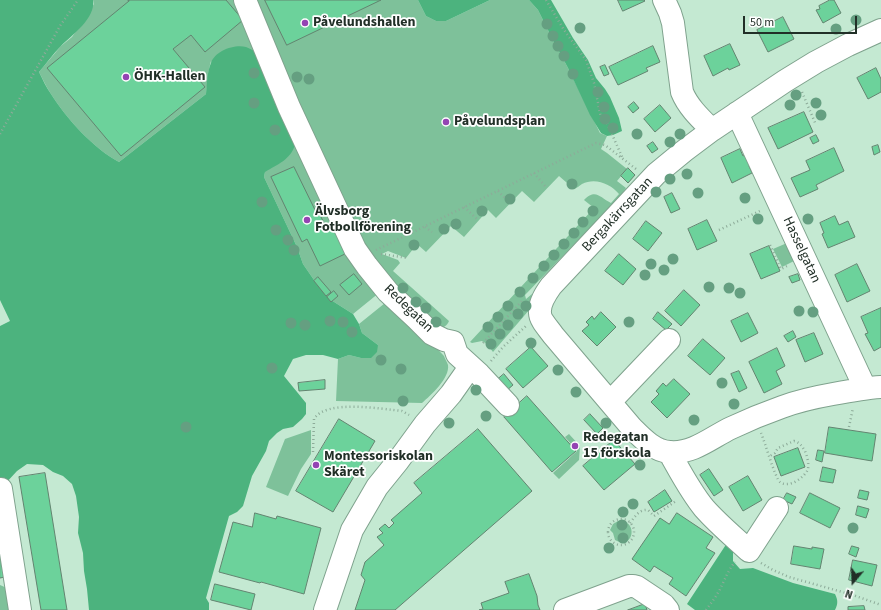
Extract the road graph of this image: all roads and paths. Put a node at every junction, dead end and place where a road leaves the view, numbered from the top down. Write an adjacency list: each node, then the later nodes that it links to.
1 (78, 0): 10 (path)
2 (245, 0): 23 (street, Redegatan)
3 (546, 0): 11 (path)
4 (664, 0): 9 (street)
5 (881, 30): 6 (street, Bergakärrsgatan)
6 (794, 75): 7 (street, Bergakärrsgatan); 8 (path)
7 (737, 113): 9 (street, Bergakärrsgatan); 17 (street, Hasselgatan)
8 (816, 124)
9 (712, 130): 13 (street, Bergakärrsgatan)
10 (0, 134)
11 (624, 159): 12 (path); 13 (path)
12 (534, 173): 14 (path); 15 (path)
13 (650, 180): 26 (street, Bergakärrsgatan)
14 (545, 186)
15 (498, 191): 16 (path); 18 (path)
16 (508, 201)
17 (779, 202): 21 (path); 30 (street, Hasselgatan)
18 (464, 207): 19 (path); 20 (path)
19 (477, 219)
20 (424, 227): 22 (path); 23 (path)
21 (719, 230)
22 (432, 232)
23 (368, 254): 24 (path); 29 (street, Redegatan)
24 (408, 258)
25 (525, 298): 28 (path)
26 (539, 314): 29 (path); 31 (street)
27 (669, 340): 31 (street)
28 (483, 343)
29 (475, 370): 32 (street); 34 (street)
30 (873, 387): 33 (street)
31 (610, 402): 36 (street)
32 (508, 405)
33 (756, 418): 36 (street); 37 (path)
34 (425, 424): 35 (path); 45 (street)
35 (313, 452)
36 (669, 452): 39 (street)
37 (770, 456): 37 (path)
38 (1, 489): 44 (street)
39 (692, 491): 41 (path); 42 (street)
40 (777, 508): 42 (street)
41 (630, 523): 41 (path)
42 (749, 551): 43 (path); 48 (path)
43 (881, 606)
44 (20, 610)
45 (325, 610)
46 (565, 610): 47 (street)
47 (668, 610)
48 (706, 610)

